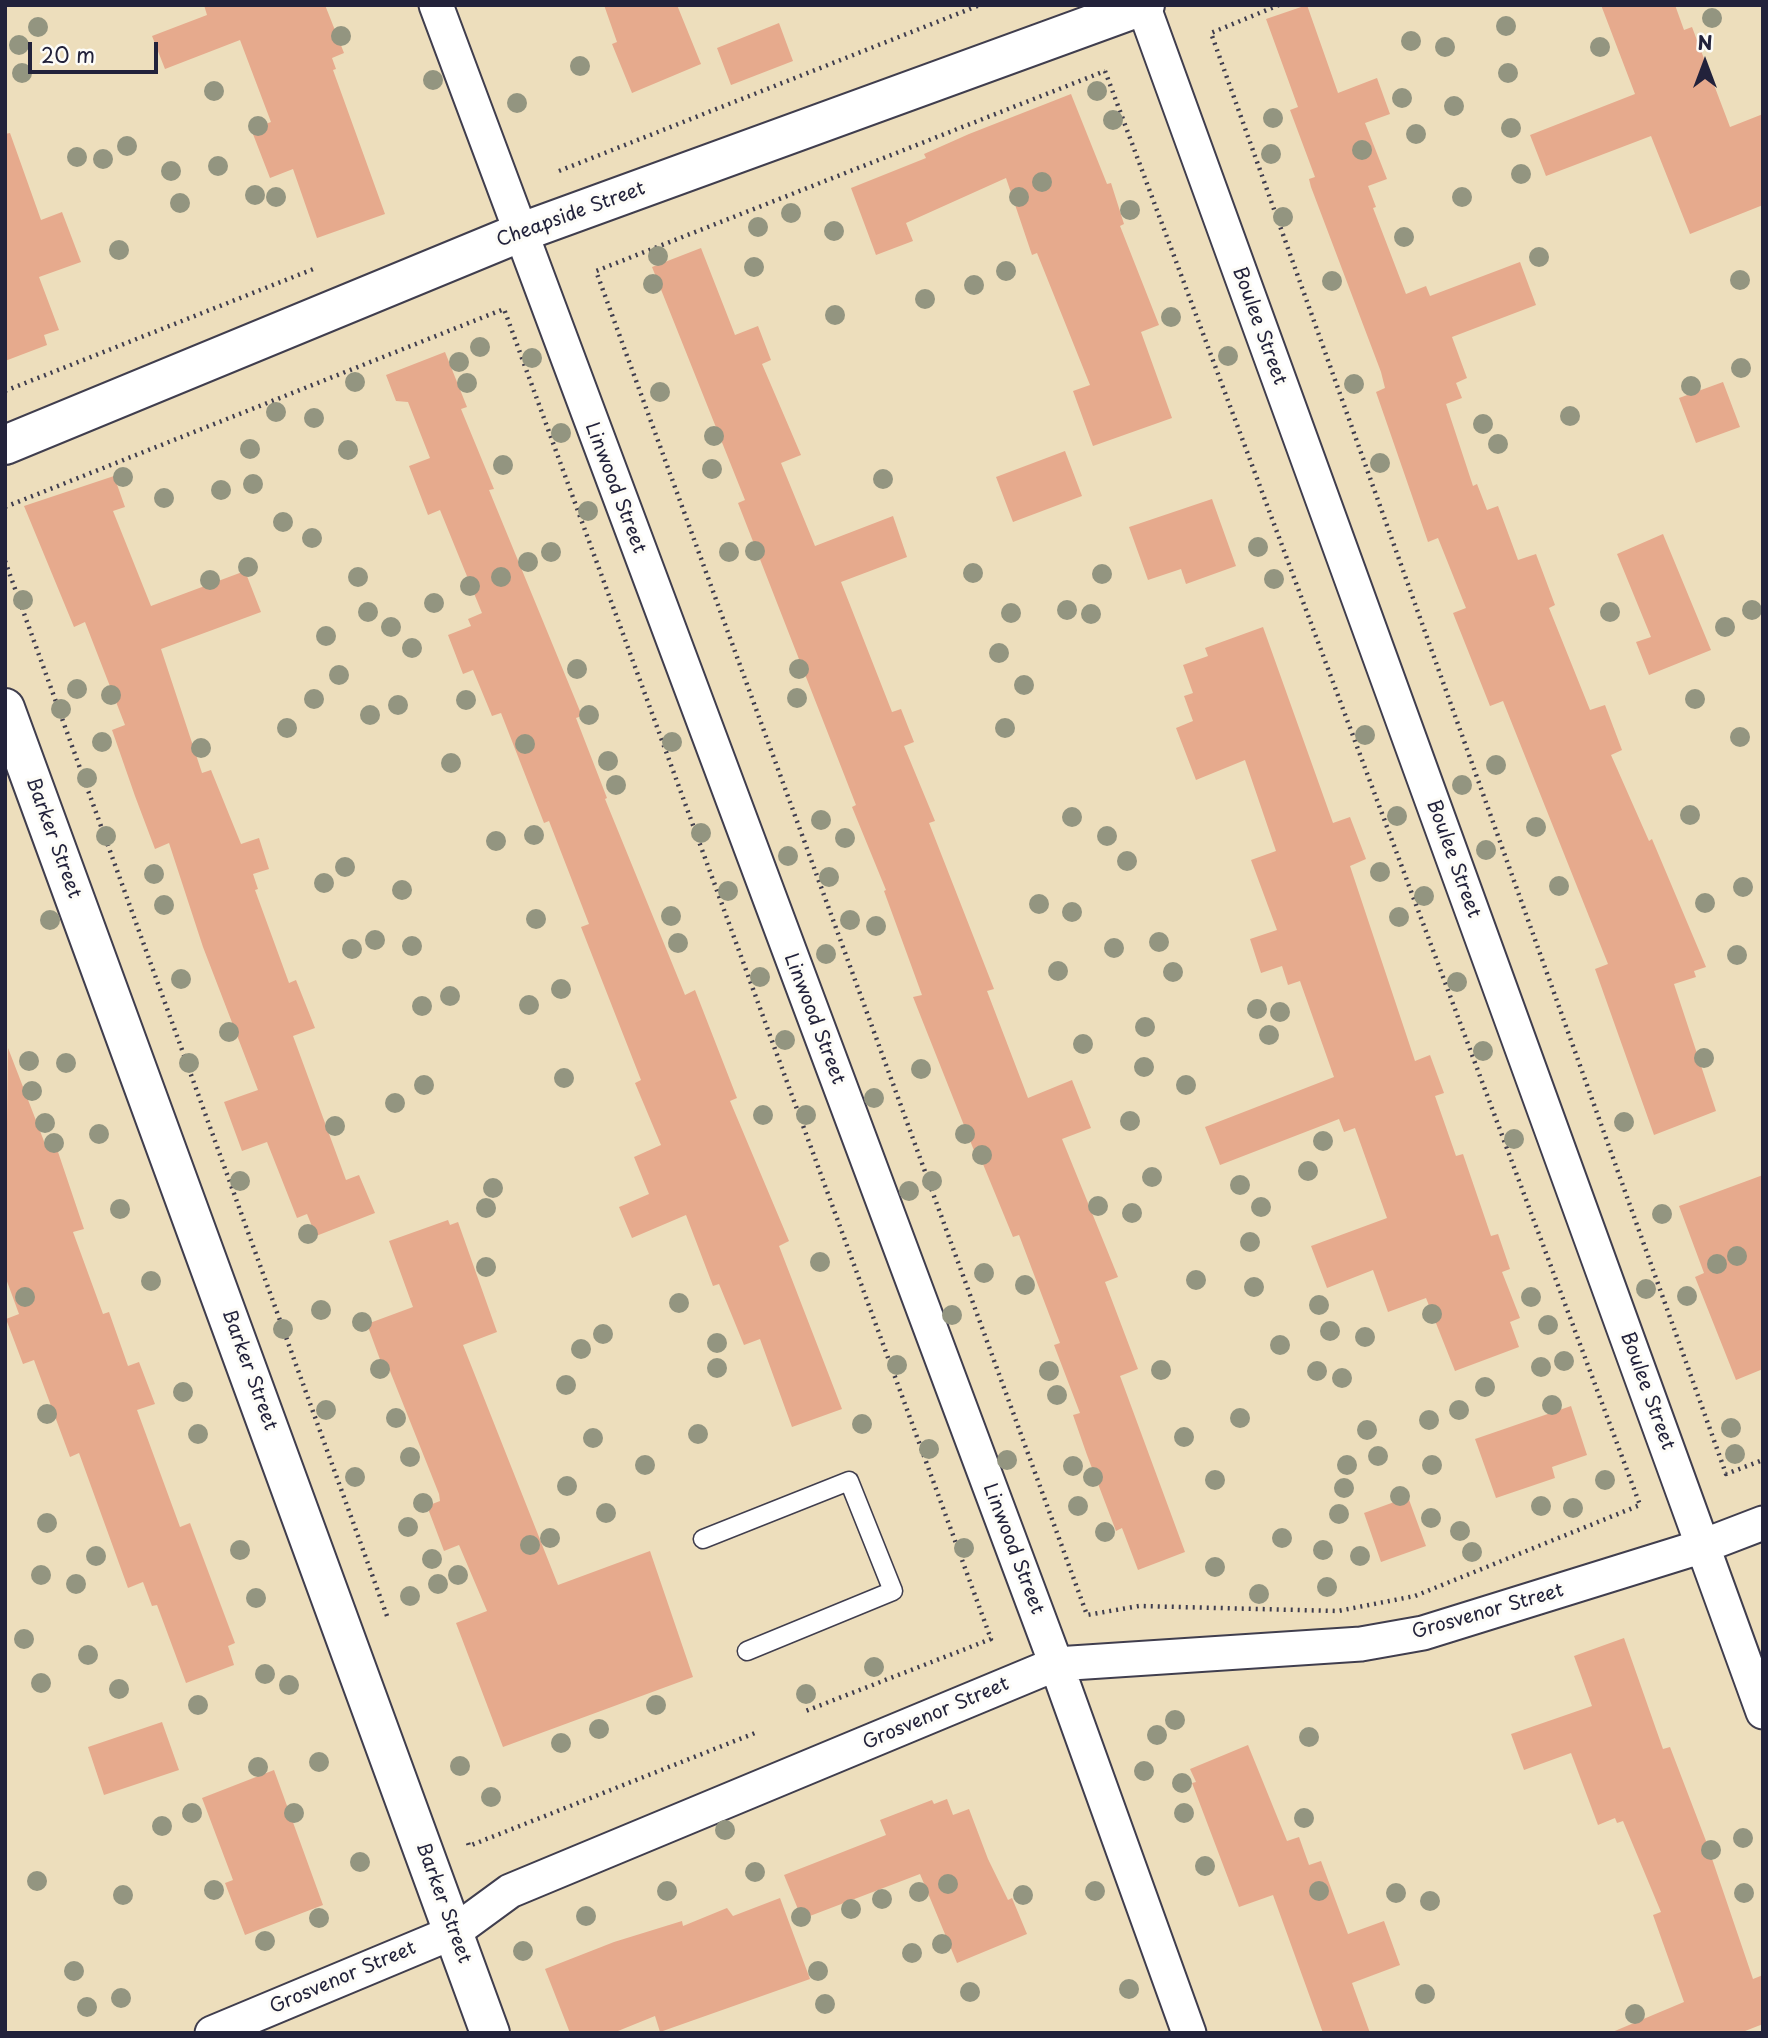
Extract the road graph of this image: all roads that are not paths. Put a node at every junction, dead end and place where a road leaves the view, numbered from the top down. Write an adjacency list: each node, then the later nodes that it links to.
1 (436, 5): 3 (street, Linwood Street)
2 (1144, 6): 3 (street, Cheapside Street); 8 (street, Boulee Street)
3 (519, 233): 4 (street, Cheapside Street); 10 (street, Linwood Street)
4 (5, 444)
5 (5, 708): 12 (street, Barker Street)
6 (1763, 1523): 8 (street, Grosvenor Street)
7 (703, 1539): 9 (lane)
8 (1703, 1546): 10 (street, Grosvenor Street); 11 (street, Boulee Street)
9 (747, 1651)
10 (1056, 1664): 12 (street, Grosvenor Street); 15 (street, Linwood Street)
11 (1763, 1712)
12 (454, 1932): 13 (street, Grosvenor Street); 14 (street, Barker Street)
13 (212, 2033)
14 (490, 2033)
15 (1189, 2033)

